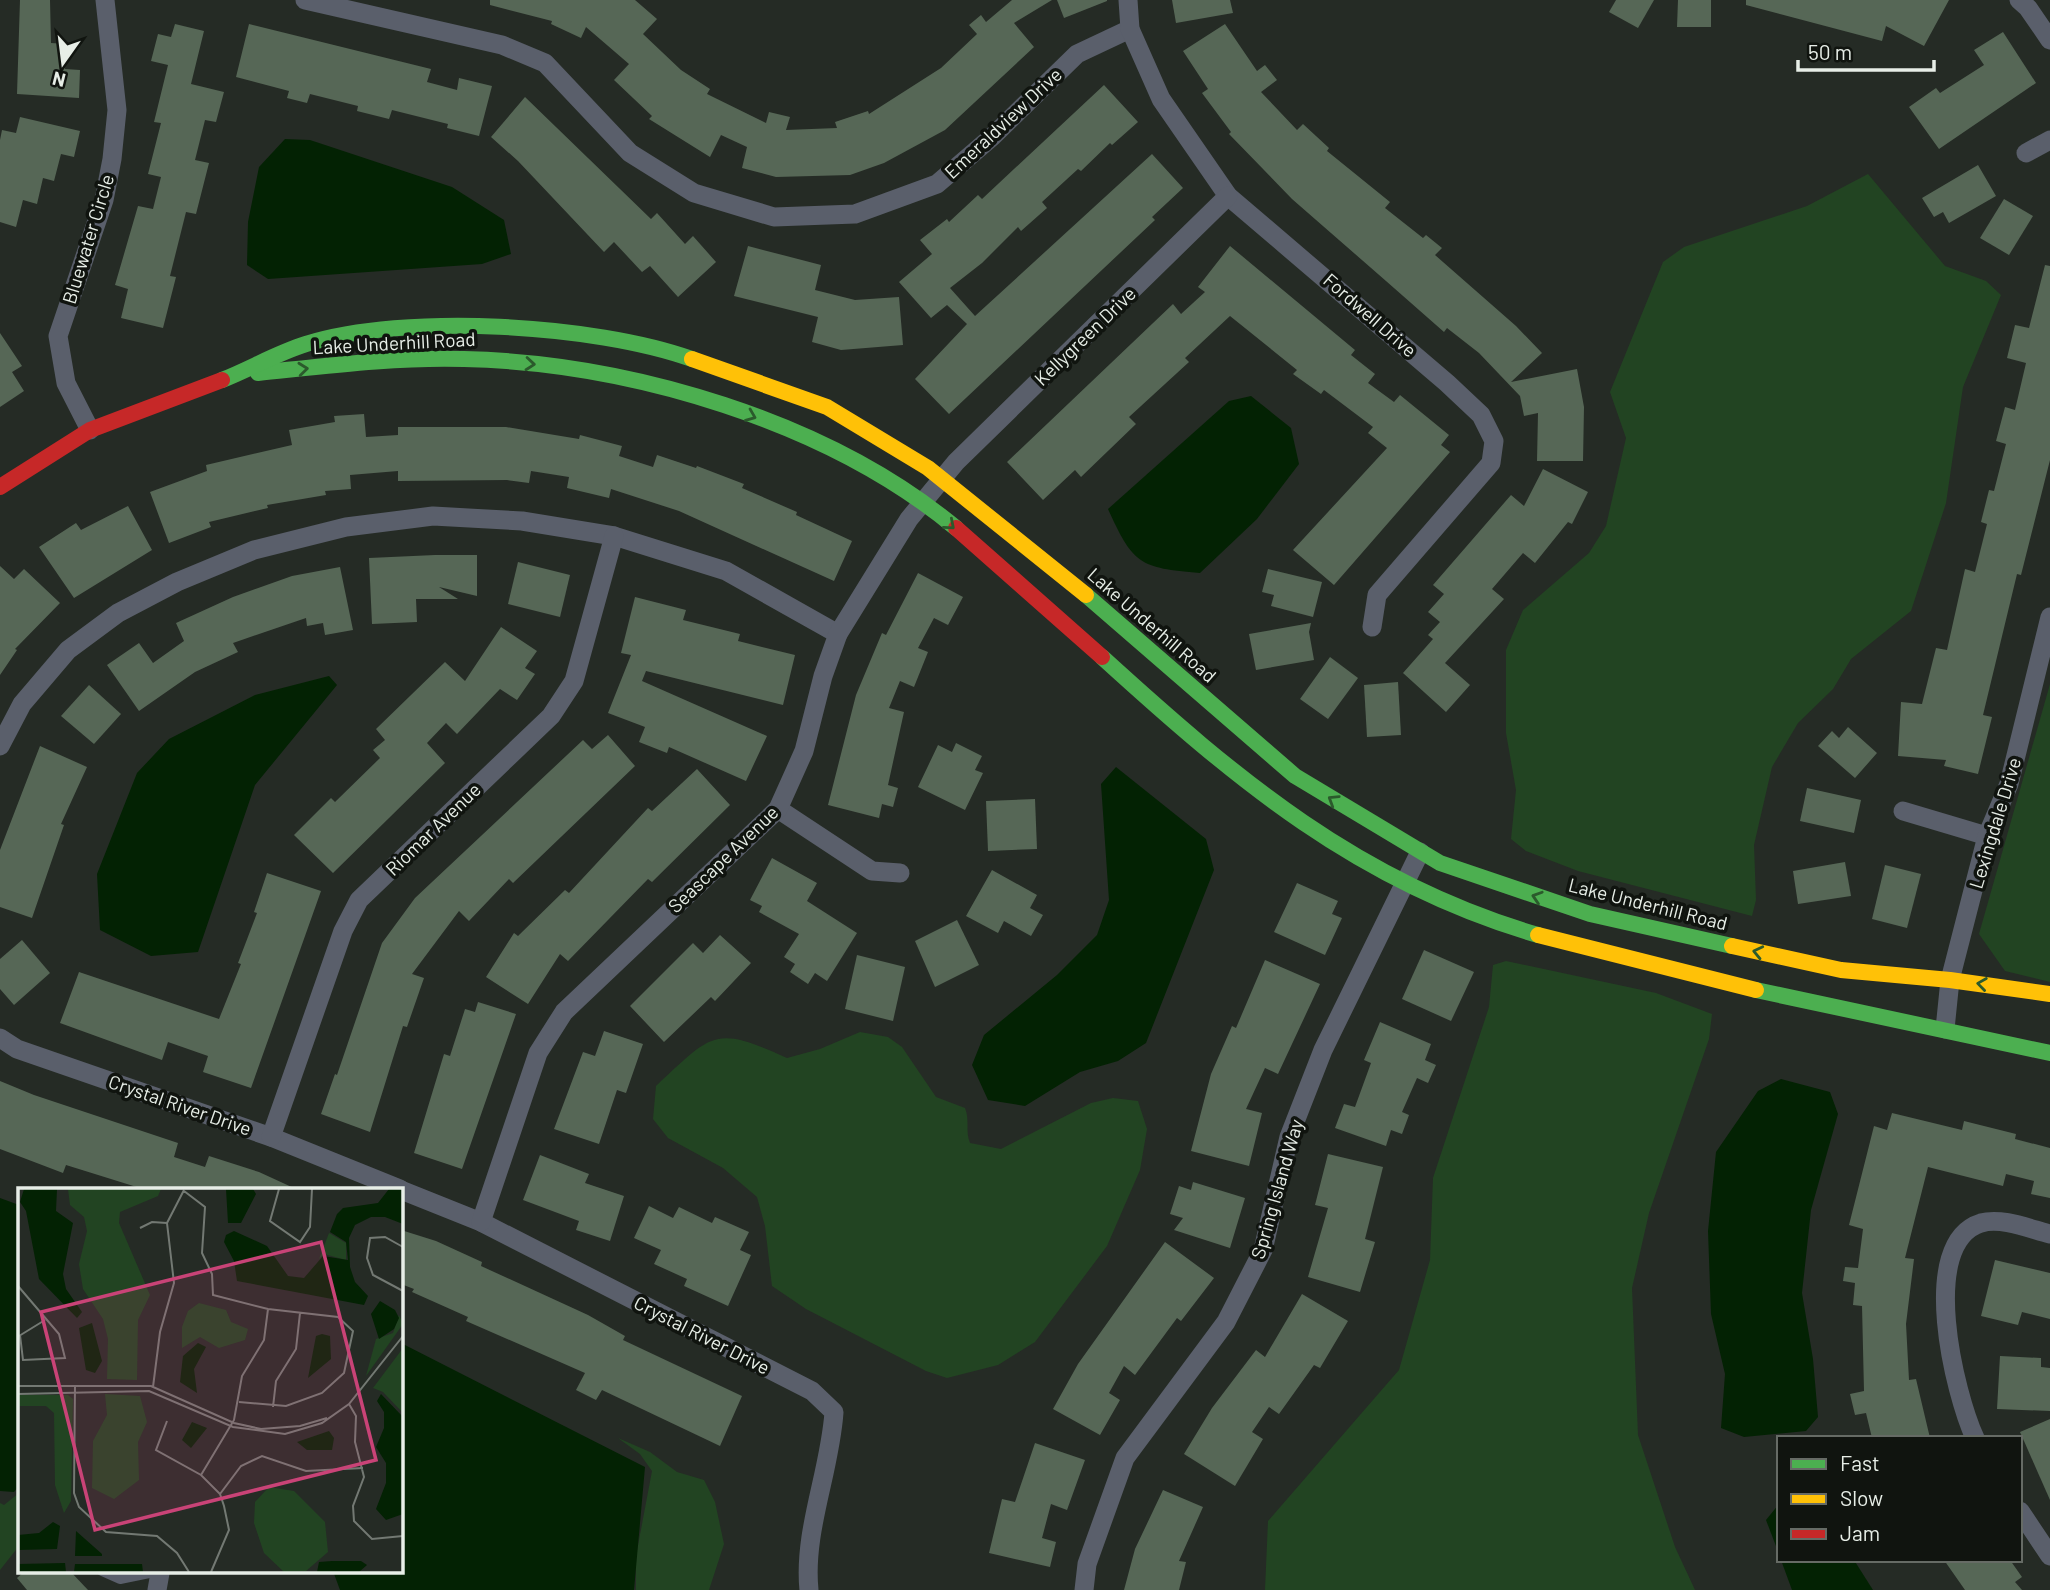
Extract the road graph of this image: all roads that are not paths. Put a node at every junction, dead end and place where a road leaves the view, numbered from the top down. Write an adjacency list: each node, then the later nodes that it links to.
1 (105, 0): 11 (street, Bluewater Circle)
2 (305, 0): 5 (street, Emeraldview Drive)
3 (1128, 0): 5 (street, Fordwell Drive)
4 (2019, 0): 6 (street)
5 (1130, 29): 9 (street, Fordwell Drive)
6 (2050, 40)
7 (2050, 140): 8 (street)
8 (2026, 153)
9 (1228, 196): 12 (street, Kellygreen Drive); 17 (street, Fordwell Drive)
10 (236, 375): 11 (street, Lake Underhill Road); 12 (street, Lake Underhill Road); 14 (street, Lake Underhill Road, one-way to 14)
11 (90, 430): 13 (street, Lake Underhill Road)
12 (943, 478): 14 (street, Seascape Avenue); 23 (street, Lake Underhill Road, one-way to 12)
13 (0, 487)
14 (922, 503): 18 (street, Seascape Avenue); 25 (street, Lake Underhill Road, one-way to 25)
15 (614, 536): 18 (street); 19 (street); 31 (street, Riomar Avenue)
16 (2050, 617): 22 (street, Lexingdale Drive)
17 (1372, 627)
18 (838, 634): 20 (street, Seascape Avenue)
19 (0, 746)
20 (778, 809): 24 (street); 34 (street, Seascape Avenue)
21 (1903, 811): 22 (street)
22 (1987, 836): 26 (street, Lexingdale Drive)
23 (1420, 852): 25 (street, Spring Island Way); 26 (street, Lake Underhill Road, one-way to 23)
24 (900, 873)
25 (1404, 883): 28 (street, Lake Underhill Road); 44 (street, Spring Island Way)
26 (1950, 980): 27 (street, Lake Underhill Road, one-way to 26); 28 (street, Lexingdale Drive)
27 (2050, 994)
28 (1945, 1029): 30 (street, Lake Underhill Road)
29 (0, 1038): 31 (street, Crystal River Drive)
30 (2050, 1053)
31 (271, 1137): 32 (street, Crystal River Drive)
32 (398, 1188)
33 (402, 1190): 34 (street, Crystal River Drive)
34 (481, 1222): 43 (street, Crystal River Drive)
35 (2050, 1234): 36 (street)
36 (1974, 1436)
37 (2022, 1514): 39 (street)
38 (2050, 1519): 39 (street)
39 (2034, 1531): 40 (street)
40 (2050, 1556)
41 (104, 1572): 42 (lane)
42 (159, 1578)
43 (808, 1590)
44 (1084, 1590)

